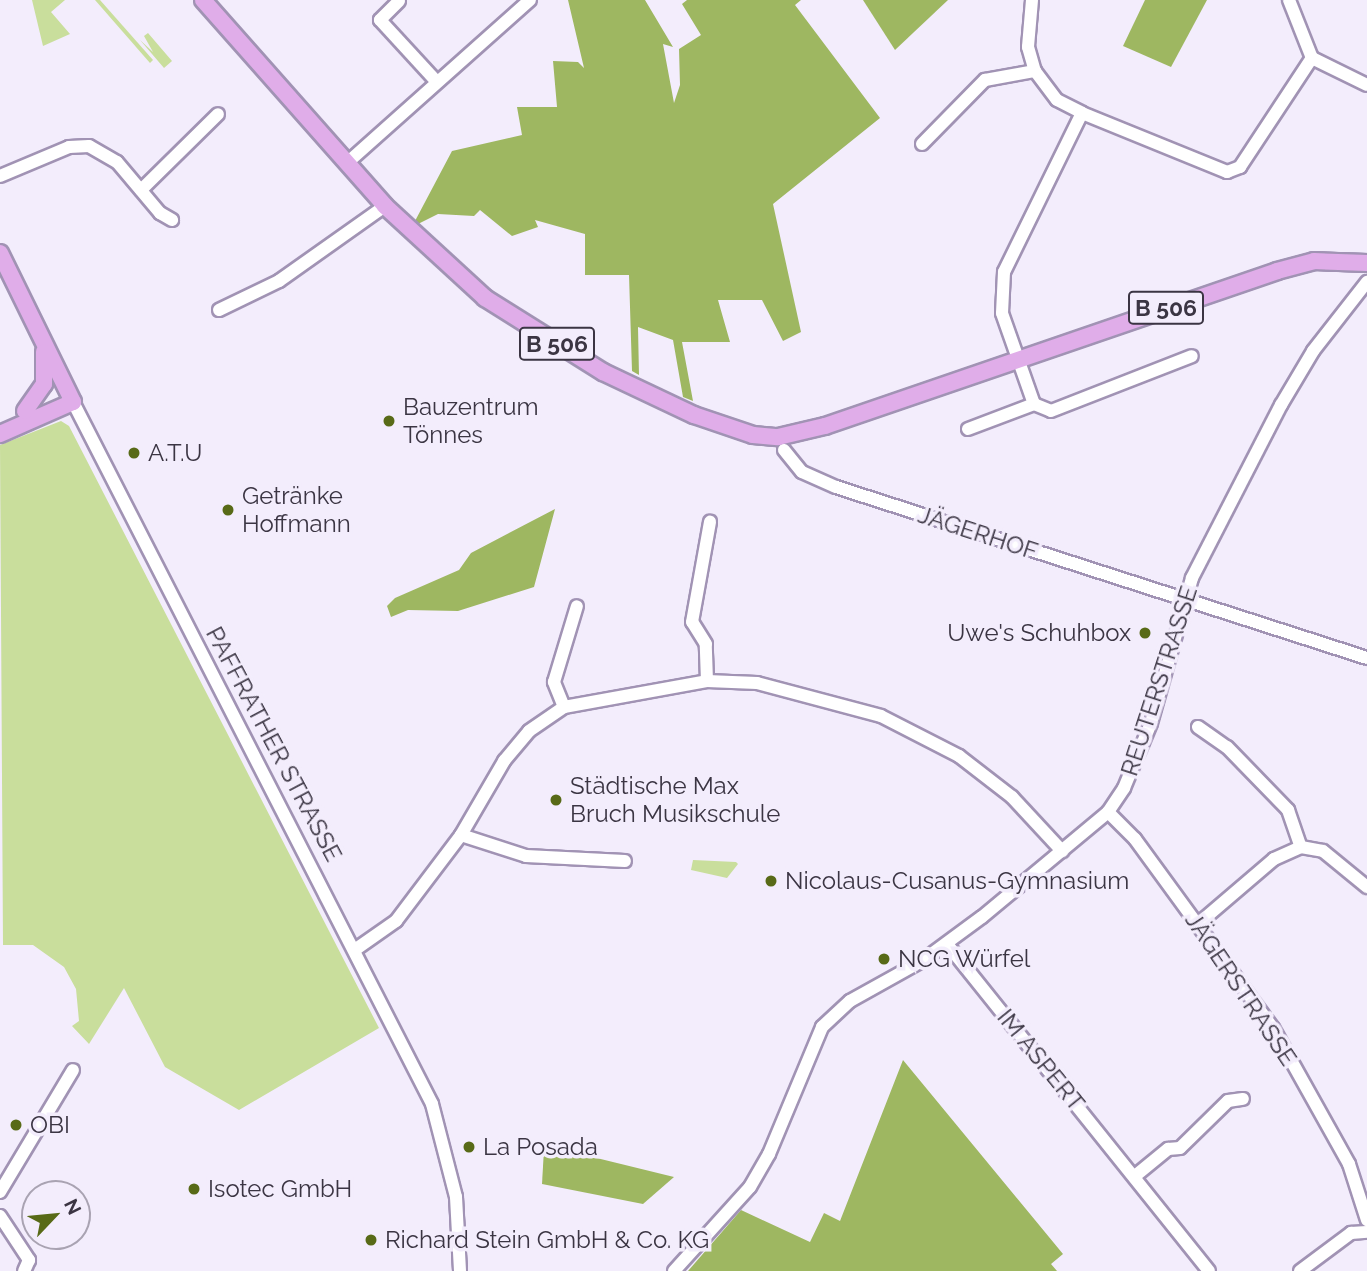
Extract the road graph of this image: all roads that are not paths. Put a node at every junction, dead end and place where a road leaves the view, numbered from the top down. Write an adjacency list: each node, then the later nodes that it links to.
1 (203, 0): 13 (main road, B 506)
2 (530, 0): 8 (street)
3 (1032, 0): 7 (street)
4 (1289, 0): 6 (street)
5 (399, 1): 8 (street)
6 (1312, 58): 9 (street); 10 (street)
7 (1035, 71): 10 (street); 12 (street)
8 (437, 82): 13 (street)
9 (1367, 85)
10 (1082, 113): 24 (street)
11 (218, 114): 15 (street)
12 (922, 145)
13 (347, 163): 16 (main road, B 506)
14 (0, 176): 15 (street)
15 (141, 190): 17 (street)
16 (385, 206): 21 (street); 24 (main road, B 506)
17 (172, 220)
18 (0, 253): 22 (main road, PAFFRATHER STRASSE)
19 (1367, 263): 24 (main road, B 506)
20 (1367, 282): 33 (street, REUTERSTRASSE)
21 (219, 310)
22 (41, 340): 25 (main road, PAFFRATHER STRASSE); 27 (main road)
23 (1192, 356): 26 (street)
24 (1019, 357): 26 (street)
25 (69, 395): 27 (main road); 30 (main road); 47 (street, PAFFRATHER STRASSE)
26 (1034, 404): 29 (street)
27 (25, 411): 28 (main road)
28 (0, 423)
29 (968, 429)
30 (0, 434)
31 (784, 450): 33 (street, JÄGERHOF)
32 (710, 522): 36 (street)
33 (1184, 600): 35 (street, JÄGERHOF); 39 (street, REUTERSTRASSE)
34 (577, 606): 37 (street)
35 (1367, 658)
36 (707, 681): 37 (street); 42 (street)
37 (564, 707): 40 (street)
38 (1198, 727): 41 (street)
39 (1108, 811): 42 (street, REUTERSTRASSE); 45 (street, JÄGERSTRASSE)
40 (461, 835): 43 (street); 47 (street)
41 (1301, 847): 44 (street); 45 (street)
42 (1062, 851): 46 (street, REUTERSTRASSE)
43 (625, 861)
44 (1367, 887)
45 (1198, 924): 53 (street, JÄGERSTRASSE)
46 (947, 944): 50 (street, IM ASPERT); 57 (street, REUTERSTRASSE)
47 (356, 949): 56 (street, PAFFRATHER STRASSE)
48 (73, 1070): 51 (street)
49 (1243, 1098): 50 (street)
50 (1135, 1176): 58 (street, IM ASPERT)
51 (0, 1192)
52 (0, 1216): 55 (street)
53 (1367, 1220)
54 (1367, 1233): 59 (street)
55 (24, 1271)
56 (460, 1271)
57 (674, 1271)
58 (1209, 1271)
59 (1300, 1271)

